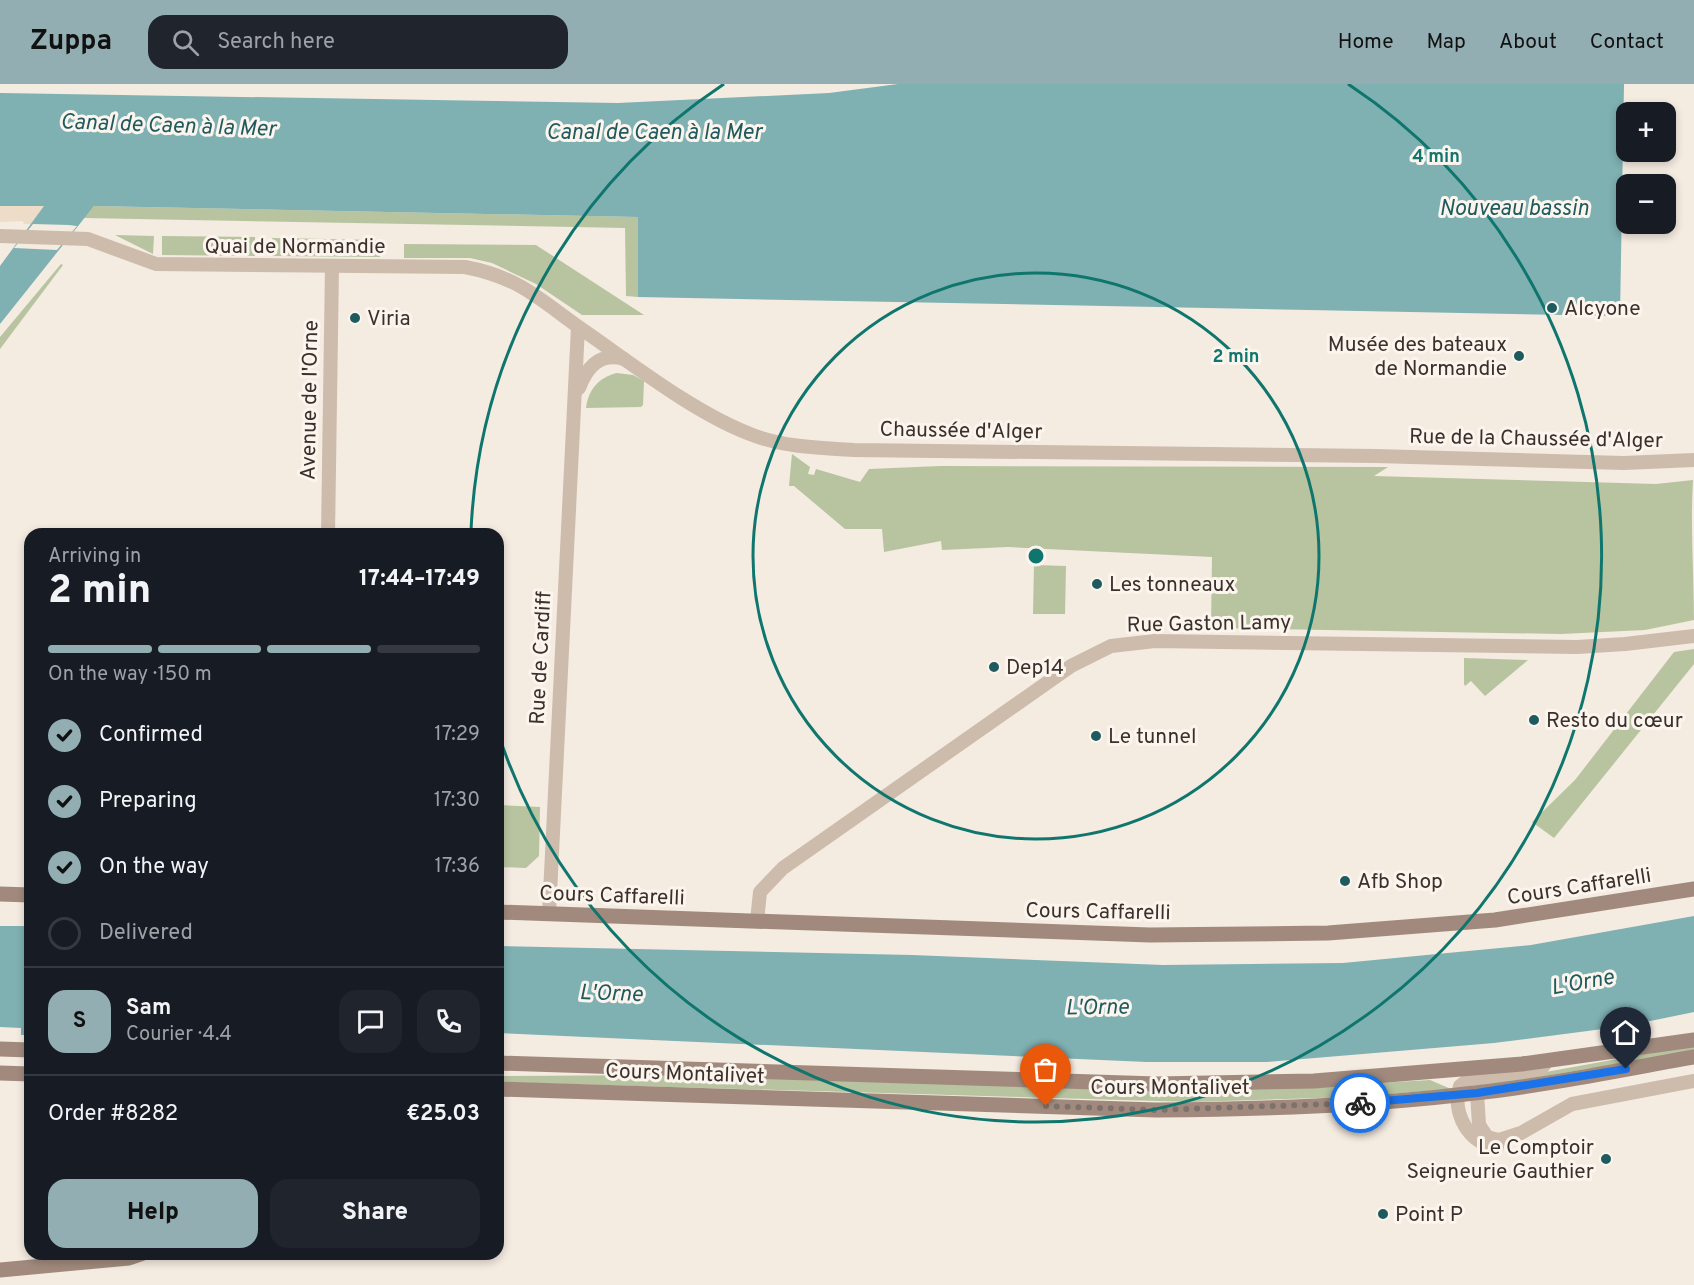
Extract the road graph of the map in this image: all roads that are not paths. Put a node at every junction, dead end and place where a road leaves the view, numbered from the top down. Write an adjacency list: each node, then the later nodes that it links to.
1 (0, 236): 2 (street, Quai de Normandie)
2 (332, 266): 3 (street, Quai de Normandie); 8 (street, Avenue de l'Orne)
3 (578, 327): 4 (street, Chaussée d'Alger); 5 (street, Rue de Cardiff)
4 (628, 360): 5 (street, Rue de Cardiff); 6 (street, Chaussée d'Alger)
5 (574, 404): 14 (street, Rue de Cardiff)
6 (1376, 456): 7 (street, Rue de la Chaussée d'Alger)
7 (1694, 460)
8 (328, 528)
9 (1694, 636): 15 (street, Rue Gaston Lamy)
10 (1694, 889): 15 (main road, Cours Caffarelli)
11 (0, 894): 12 (main road)
12 (24, 895)
13 (504, 912): 14 (main road, Cours Caffarelli)
14 (549, 914): 15 (main road, Cours Caffarelli)
15 (758, 921)
16 (1694, 1040): 20 (main road, Cours Montalivet)
17 (0, 1049): 18 (main road)
18 (24, 1050)
19 (1694, 1057): 26 (main road, Cours Montalivet)
20 (1549, 1060): 21 (main road, Cours Montalivet); 27 (street)
21 (504, 1063)
22 (0, 1073): 23 (main road)
23 (24, 1074)
24 (1694, 1081): 28 (street)
25 (504, 1089): 27 (main road, Cours Montalivet)
26 (1477, 1093): 27 (main road, Cours Montalivet); 28 (street)
27 (1459, 1095): 28 (street)
28 (1544, 1120)
29 (88, 1260): 30 (main road)
30 (0, 1270)

